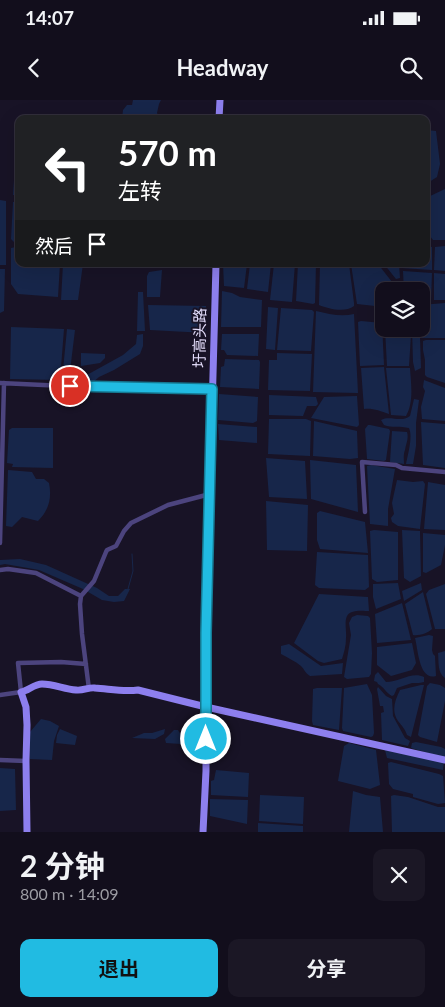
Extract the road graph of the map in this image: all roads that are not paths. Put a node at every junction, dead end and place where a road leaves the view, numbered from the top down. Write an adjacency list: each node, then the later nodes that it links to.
1 (220, 100): 2 (street)
2 (219, 115)
3 (216, 267): 5 (street, 圩高头路)
4 (2, 383): 5 (street); 9 (street)
5 (212, 389): 7 (street, 圩高头路)
6 (445, 472): 8 (street)
7 (210, 494): 11 (street); 16 (street, 圩高头路)
8 (365, 512)
9 (0, 543)
10 (0, 570): 11 (street)
11 (81, 596): 12 (street)
12 (86, 664): 13 (street); 14 (street)
13 (89, 689): 14 (street); 16 (street)
14 (21, 692): 15 (street); 19 (street)
15 (0, 695)
16 (206, 707): 18 (street); 21 (street, 圩高头路)
17 (0, 760): 19 (street)
18 (445, 760)
19 (26, 761): 20 (street)
20 (27, 832)
21 (203, 832)

